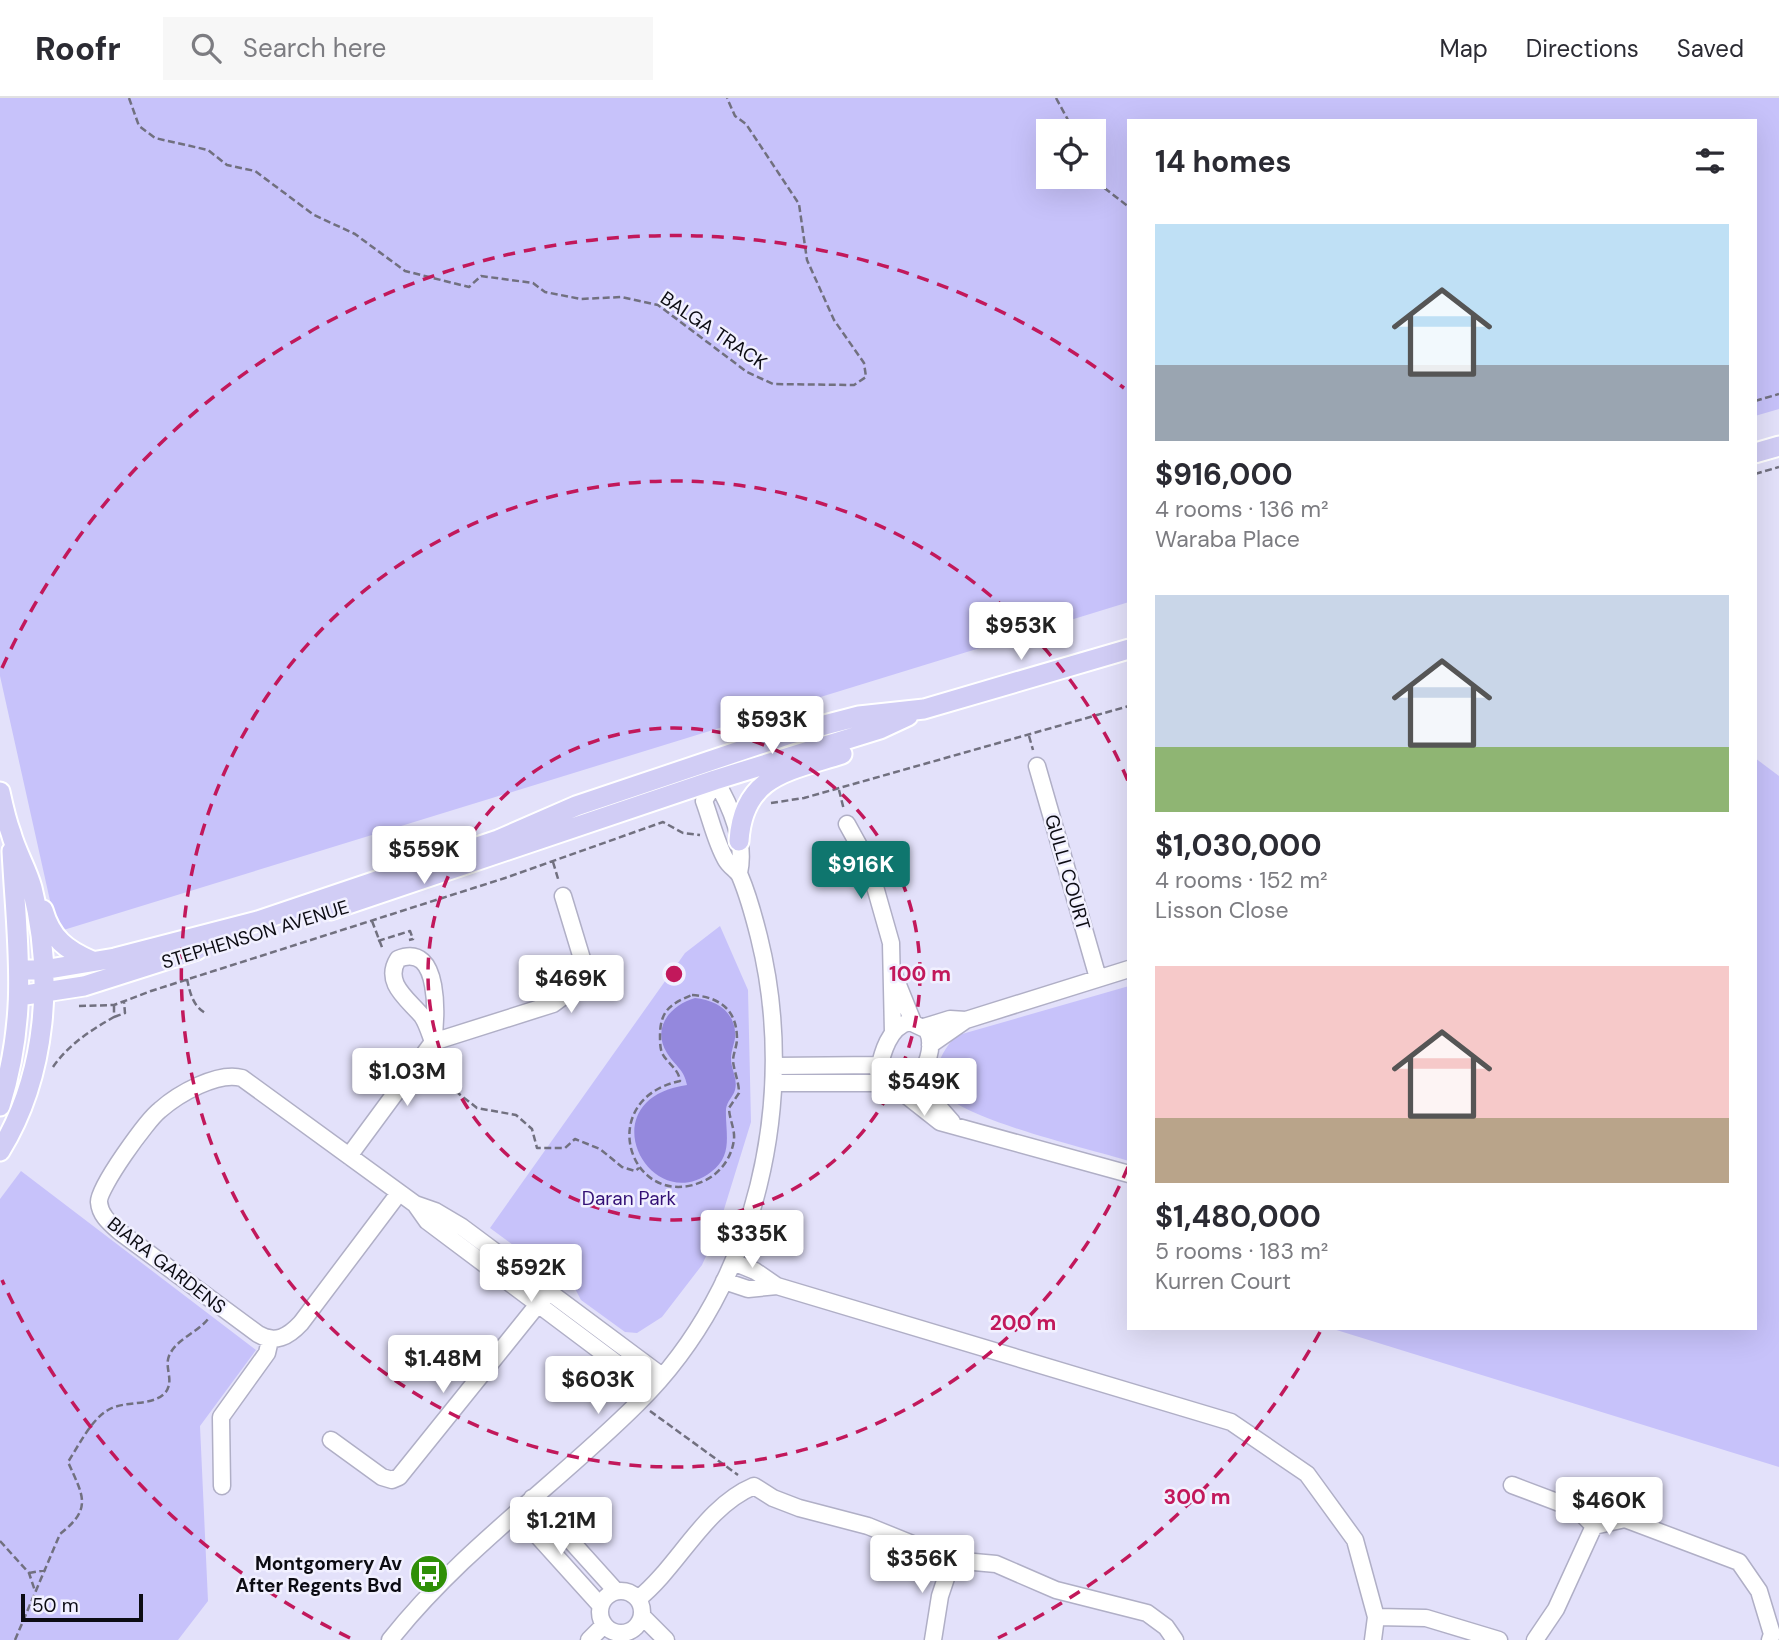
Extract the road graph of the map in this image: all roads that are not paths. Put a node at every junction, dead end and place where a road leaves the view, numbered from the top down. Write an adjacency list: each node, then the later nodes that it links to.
1 (1779, 446): 2 (main road)
2 (1757, 452)
3 (1127, 650): 4 (main road, STEPHENSON AVENUE)
4 (924, 709): 5 (main road, STEPHENSON AVENUE); 6 (main road, STEPHENSON AVENUE)
5 (880, 729): 8 (main road, STEPHENSON AVENUE); 13 (main road)
6 (739, 751): 8 (street); 10 (main road, STEPHENSON AVENUE)
7 (1037, 766): 22 (street, GULLI COURT)
8 (715, 780): 10 (street); 13 (street); 14 (street); 23 (main road, STEPHENSON AVENUE)
9 (0, 792): 12 (main road)
10 (576, 806): 17 (main road, STEPHENSON AVENUE)
11 (847, 824): 21 (street)
12 (5, 826): 15 (main road); 18 (main road)
13 (739, 841): 14 (street)
14 (739, 873): 31 (street)
15 (32, 887): 17 (main road); 19 (main road)
16 (561, 890): 28 (street)
17 (93, 961): 19 (main road, STEPHENSON AVENUE)
18 (19, 970): 19 (main road, STEPHENSON AVENUE); 24 (main road)
19 (43, 970): 23 (main road)
20 (1127, 970): 22 (street)
21 (893, 973): 26 (street); 27 (street)
22 (1098, 978): 25 (street)
23 (44, 993): 24 (main road, STEPHENSON AVENUE); 38 (main road)
24 (19, 996): 36 (main road)
25 (966, 1020): 26 (street); 29 (street)
26 (918, 1025): 27 (street); 29 (street)
27 (892, 1033): 30 (street)
28 (433, 1042): 28 (street); 39 (street)
29 (930, 1045): 32 (street)
30 (880, 1065): 31 (street); 34 (street)
31 (775, 1066): 33 (street)
32 (917, 1082): 35 (street); 37 (street)
33 (774, 1083): 34 (street); 42 (street)
34 (882, 1083): 35 (street)
35 (902, 1092): 37 (street)
36 (0, 1106)
37 (956, 1126): 40 (street)
38 (0, 1151)
39 (349, 1156): 41 (street, BIARA GARDENS); 46 (street, BIARA GARDENS)
40 (1127, 1173)
41 (399, 1193): 45 (street, BIARA GARDENS); 46 (street)
42 (733, 1262): 43 (street); 44 (street)
43 (724, 1281): 44 (street); 47 (street)
44 (777, 1286): 59 (street)
45 (544, 1299): 47 (street, BIARA GARDENS); 48 (street)
46 (271, 1340): 50 (street)
47 (657, 1383): 51 (street)
48 (331, 1440)
49 (1511, 1485): 53 (street)
50 (222, 1486)
51 (532, 1498): 52 (street); 55 (street)
52 (517, 1513): 57 (street); 62 (street)
53 (1594, 1526): 69 (street); 70 (street)
54 (952, 1560): 56 (street); 65 (street); 66 (street)
55 (616, 1591): 56 (street); 57 (street)
56 (638, 1599): 58 (street)
57 (600, 1605): 60 (street)
58 (642, 1616): 61 (street); 64 (street)
59 (1376, 1617): 67 (street); 68 (street)
60 (604, 1625): 61 (street); 63 (street)
61 (633, 1636)
62 (390, 1640)
63 (589, 1640)
64 (666, 1640)
65 (933, 1640)
66 (1175, 1640)
67 (1373, 1640)
68 (1499, 1640)
69 (1535, 1640)
70 (1770, 1640)

